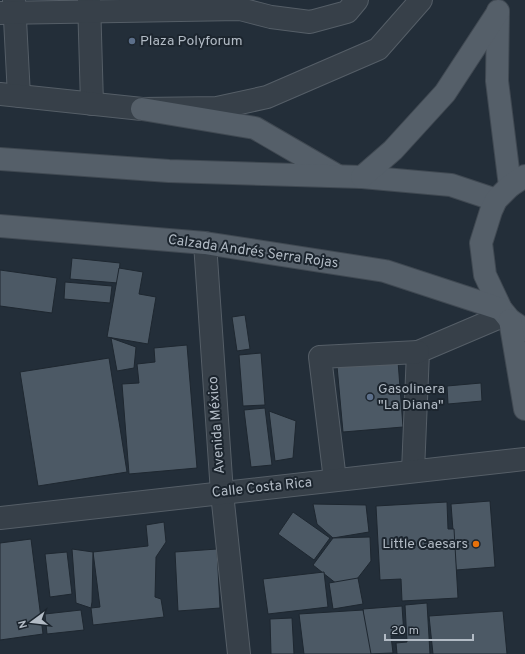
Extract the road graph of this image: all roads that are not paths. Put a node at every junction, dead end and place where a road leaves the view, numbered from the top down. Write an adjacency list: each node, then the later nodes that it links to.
1 (357, 0): 3 (street)
2 (420, 0): 9 (street)
3 (240, 5): 4 (street)
4 (89, 6): 6 (street); 8 (street)
5 (498, 6): 12 (main road); 13 (main road)
6 (9, 8): 7 (street)
7 (10, 95): 8 (street)
8 (92, 104): 9 (street)
9 (142, 109): 11 (main road)
10 (0, 159): 11 (main road)
11 (339, 176): 12 (main road)
12 (362, 177): 13 (main road)
13 (510, 187): 16 (main road)
14 (0, 226): 15 (main road, Calzada Andrés Serra Rojas)
15 (205, 243): 16 (main road, Calzada Andrés Serra Rojas); 22 (street, Avenida México)
16 (510, 318): 17 (street); 18 (main road)
17 (418, 352): 20 (street); 21 (street)
18 (525, 409)
19 (525, 459): 20 (street, Calle Costa Rica)
20 (413, 471): 21 (street, Calle Costa Rica)
21 (335, 480): 22 (street, Calle Costa Rica)
22 (222, 493): 23 (street, Calle Costa Rica); 24 (street, Avenida México)
23 (0, 518)
24 (239, 654)

